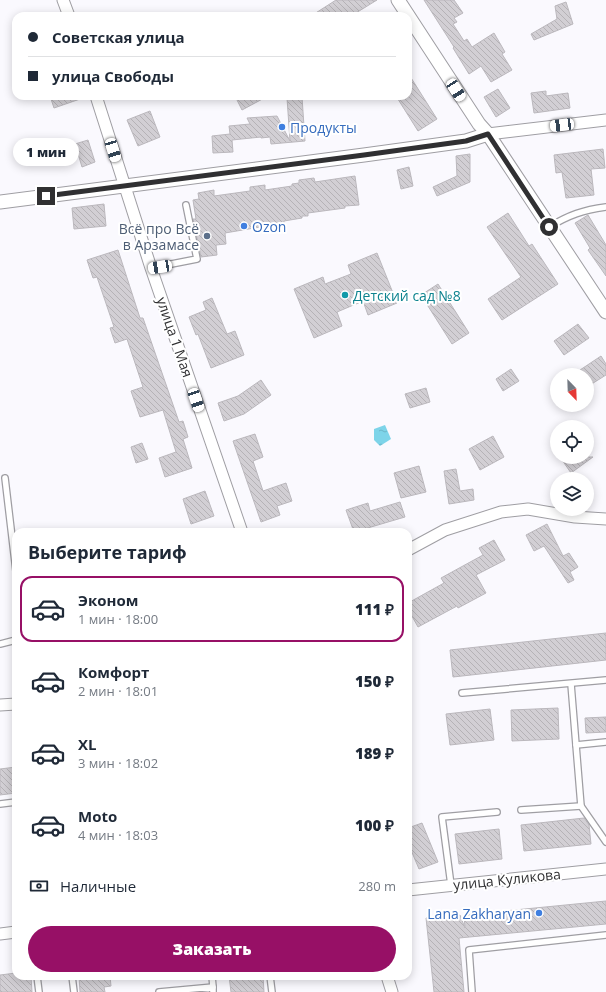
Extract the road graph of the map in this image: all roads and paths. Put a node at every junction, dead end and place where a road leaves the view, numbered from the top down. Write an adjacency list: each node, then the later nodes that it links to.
1 (63, 0): 3 (street)
2 (398, 0): 4 (street)
3 (68, 12)
4 (406, 12)
5 (412, 21): 8 (street)
6 (97, 100): 9 (street, улица 1 Мая)
7 (606, 120): 8 (street)
8 (488, 134): 9 (street); 13 (street)
9 (124, 185): 10 (street); 14 (street, улица 1 Мая)
10 (0, 202)
11 (186, 205): 14 (lane)
12 (606, 207): 13 (lane)
13 (549, 227): 15 (street)
14 (151, 268): 18 (street, улица 1 Мая)
15 (606, 312)
16 (6, 478): 19 (lane)
17 (606, 519): 20 (street)
18 (241, 528)
19 (12, 534)
20 (412, 548)
21 (12, 641): 22 (lane)
22 (0, 644)
23 (606, 680): 24 (lane)
24 (571, 684): 25 (lane); 29 (lane)
25 (462, 694)
26 (0, 704): 27 (street)
27 (12, 704)
28 (606, 742): 29 (lane)
29 (576, 745): 32 (lane)
30 (12, 802): 31 (lane)
31 (0, 804)
32 (581, 806): 33 (lane); 35 (lane)
33 (521, 810)
34 (497, 812): 37 (lane)
35 (606, 842)
36 (606, 869): 37 (street, улица Куликова)
37 (451, 885): 38 (street, улица Куликова)
38 (412, 890)
39 (12, 932): 40 (street)
40 (0, 934)
41 (606, 935): 52 (lane)
42 (38, 980): 47 (lane)
43 (72, 980): 48 (lane)
44 (270, 980): 50 (lane)
45 (388, 980): 51 (street)
46 (213, 989): 49 (lane)
47 (39, 992)
48 (74, 992)
49 (159, 992)
50 (272, 992)
51 (392, 992)
52 (472, 992)

